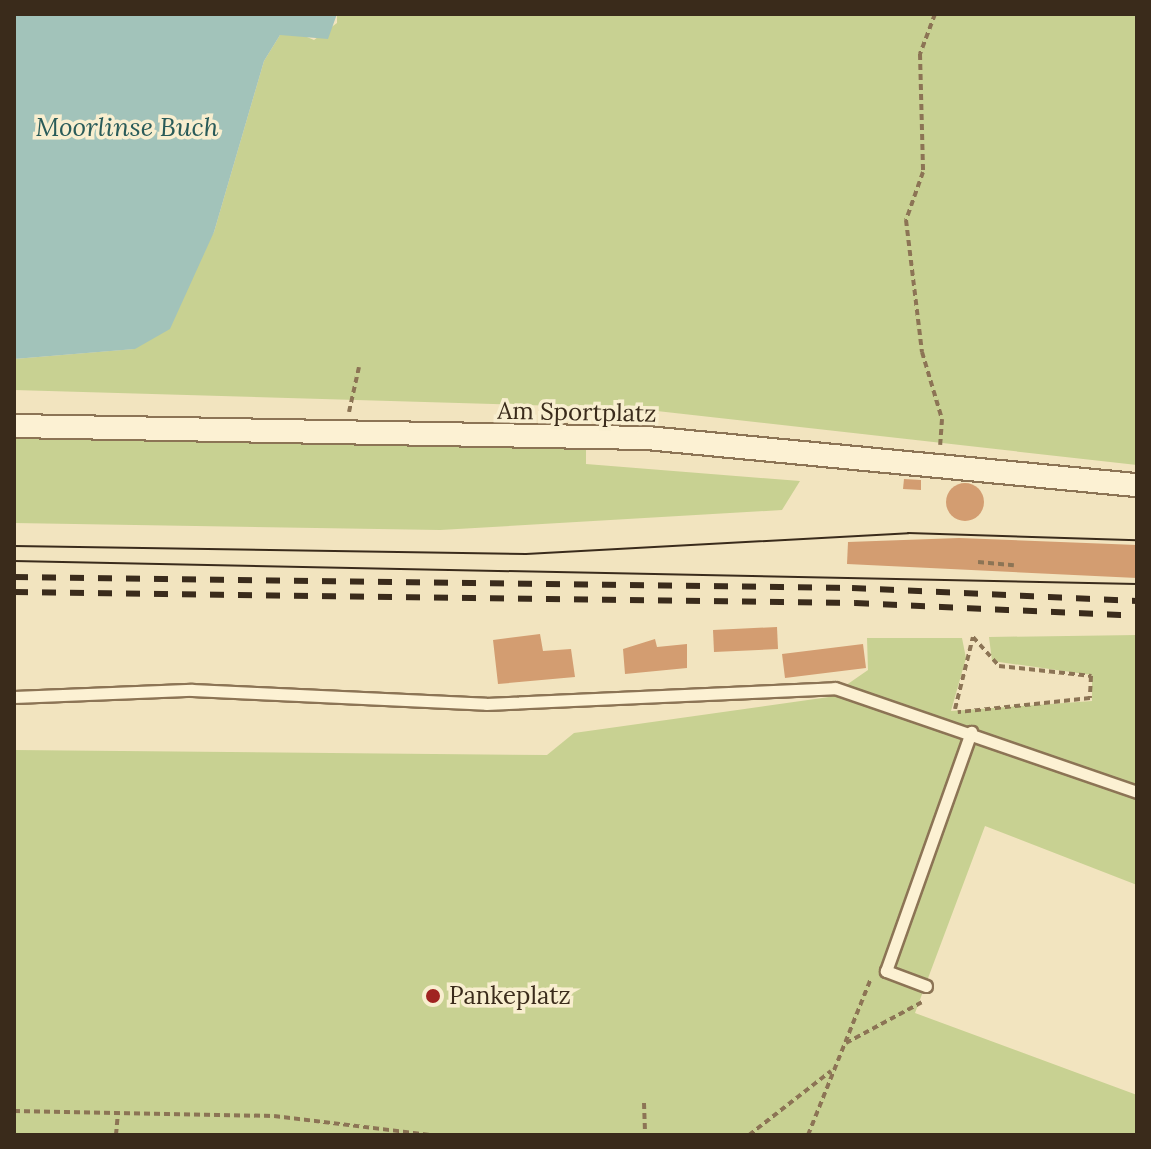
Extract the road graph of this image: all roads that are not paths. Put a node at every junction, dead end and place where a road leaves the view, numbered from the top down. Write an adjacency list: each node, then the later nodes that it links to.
1 (14, 426): 2 (street, Am Sportplatz)
2 (1137, 485)
3 (14, 697): 4 (lane)
4 (971, 732): 5 (lane); 6 (lane)
5 (1137, 792)
6 (926, 986)

